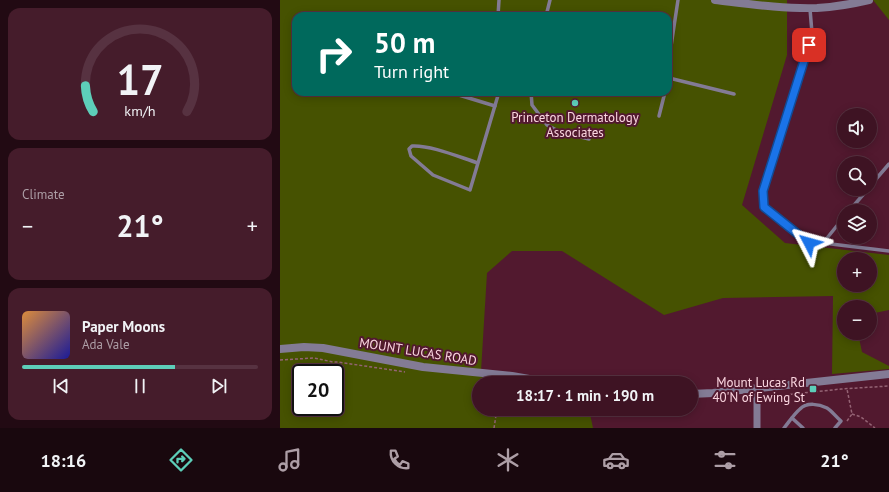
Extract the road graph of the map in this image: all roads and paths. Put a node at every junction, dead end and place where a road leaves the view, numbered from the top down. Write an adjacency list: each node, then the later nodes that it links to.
1 (499, 0): 7 (lane)
2 (550, 0): 8 (lane)
3 (678, 0): 9 (lane)
4 (715, 0): 6 (street)
5 (869, 0): 6 (street)
6 (810, 8): 25 (lane)
7 (498, 12)
8 (547, 12)
9 (672, 40)
10 (672, 81): 11 (lane)
11 (734, 94)
12 (462, 96): 16 (lane)
13 (498, 96): 16 (lane)
14 (531, 96): 18 (lane)
15 (664, 96): 17 (lane)
16 (495, 106): 19 (lane)
17 (659, 116)
18 (589, 139)
19 (478, 163): 19 (lane)
20 (889, 164): 21 (lane)
21 (877, 178)
22 (862, 196): 23 (lane)
23 (855, 204)
24 (837, 226): 25 (lane)
25 (823, 243): 26 (lane)
26 (889, 251)
27 (280, 349): 29 (street, MOUNT LUCAS ROAD)
28 (889, 374): 30 (street)
29 (512, 376)
30 (757, 388): 32 (street); 38 (street)
31 (847, 389): 33 (path)
32 (698, 393)
33 (852, 414): 36 (path); 42 (path)
34 (496, 416): 37 (path)
35 (792, 418): 39 (lane); 40 (lane); 41 (lane)
36 (844, 423)
37 (494, 428)
38 (757, 428)
39 (784, 428)
40 (803, 428)
41 (835, 428)
42 (875, 428)

